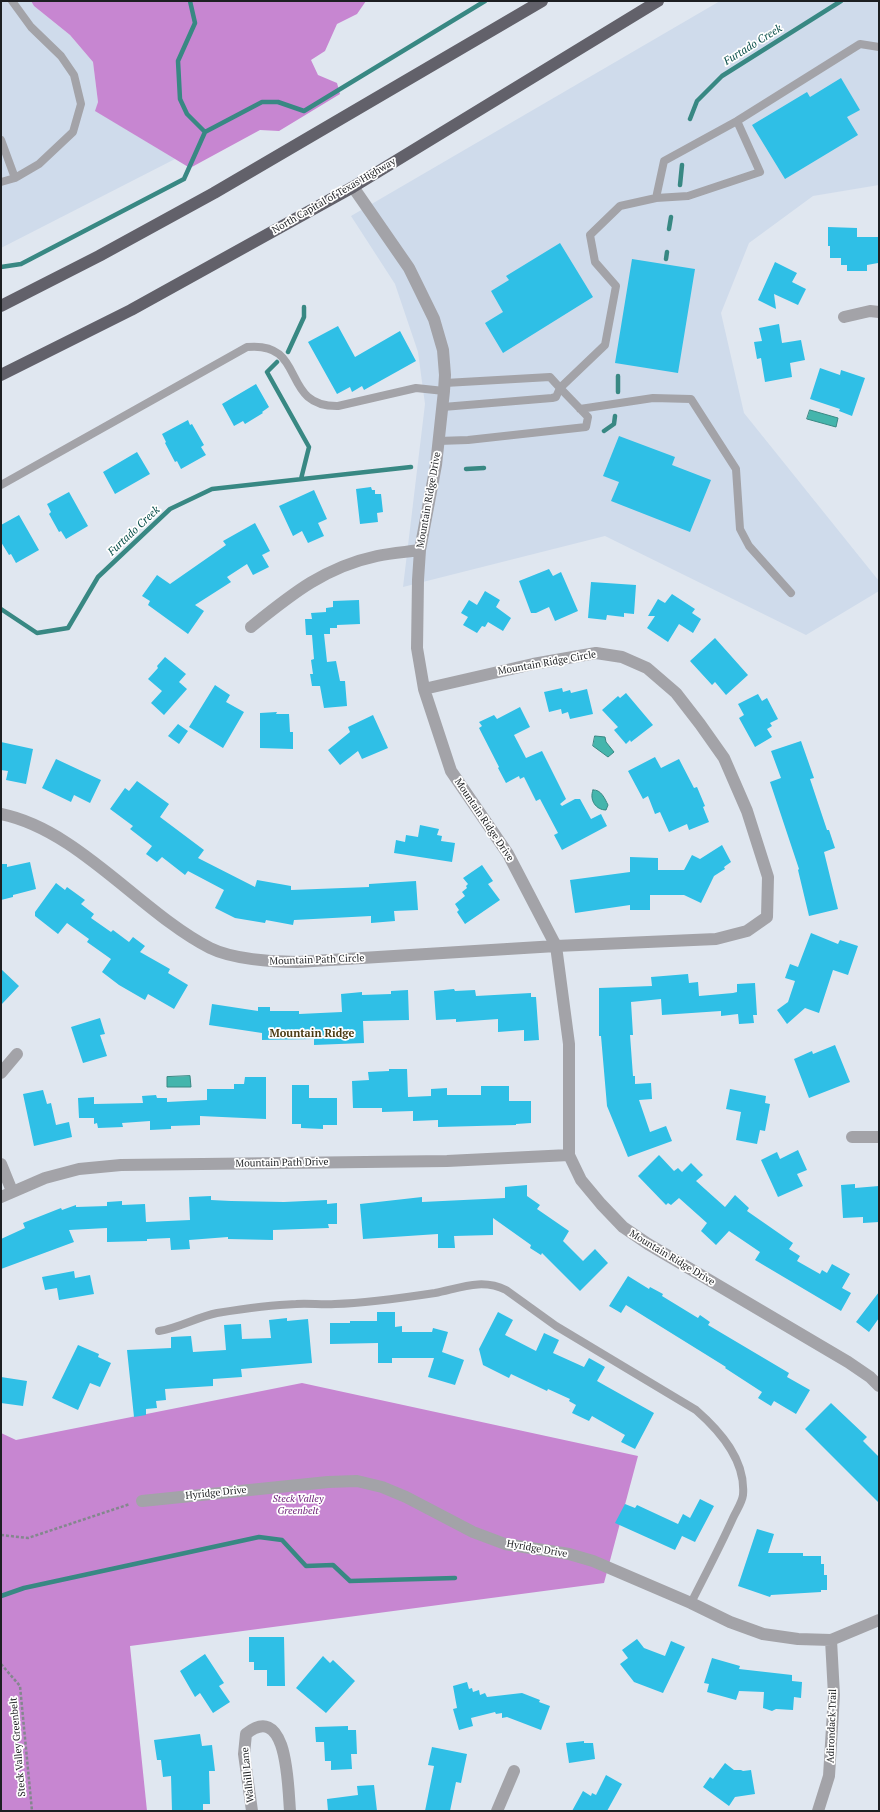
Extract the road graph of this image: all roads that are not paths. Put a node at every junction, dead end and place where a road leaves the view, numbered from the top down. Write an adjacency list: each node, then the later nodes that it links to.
1 (12, 1): 7 (lane)
2 (542, 1): 11 (highway)
3 (658, 1): 9 (highway, North Capital of Texas Highway)
4 (879, 47): 5 (lane)
5 (737, 121): 10 (lane); 10 (lane)
6 (1, 140): 7 (lane)
7 (15, 178): 8 (lane)
8 (1, 182)
9 (353, 187): 14 (highway, North Capital of Texas Highway); 15 (street, Mountain Ridge Drive)
10 (656, 198): 16 (lane)
11 (1, 306)
12 (879, 312): 13 (street)
13 (844, 317)
14 (1, 375)
15 (445, 387): 16 (lane); 17 (street, Mountain Ridge Drive); 20 (lane)
16 (560, 388): 17 (lane); 18 (lane)
17 (443, 407): 19 (street, Mountain Ridge Drive)
18 (580, 409): 19 (lane); 22 (lane)
19 (438, 441): 21 (street, Mountain Ridge Drive)
20 (1, 485)
21 (420, 550): 23 (street); 24 (street, Mountain Ridge Drive)
22 (791, 593)
23 (251, 627)
24 (424, 689): 26 (street, Mountain Ridge Drive); 26 (street, Mountain Ridge Circle)
25 (1, 814): 26 (street, Mountain Path Circle)
26 (556, 946): 31 (street, Mountain Ridge Drive)
27 (17, 1054): 28 (street)
28 (1, 1073)
29 (852, 1137): 30 (street)
30 (879, 1137)
31 (569, 1155): 33 (street, Mountain Path Drive); 36 (street, Mountain Ridge Drive)
32 (1, 1164): 33 (street)
33 (12, 1191): 34 (street, Mountain Path Drive)
34 (1, 1197)
35 (159, 1331): 38 (lane)
36 (879, 1386)
37 (142, 1500): 38 (street, Hyridge Drive)
38 (691, 1603): 40 (street, Hyridge Drive)
39 (879, 1620): 40 (street, Hyridge Drive)
40 (831, 1640): 45 (street, Adirondack Trail)
41 (514, 1772): 44 (street)
42 (252, 1811): 43 (street, Walhill Lane)
43 (290, 1811)
44 (497, 1811)
45 (818, 1811)

